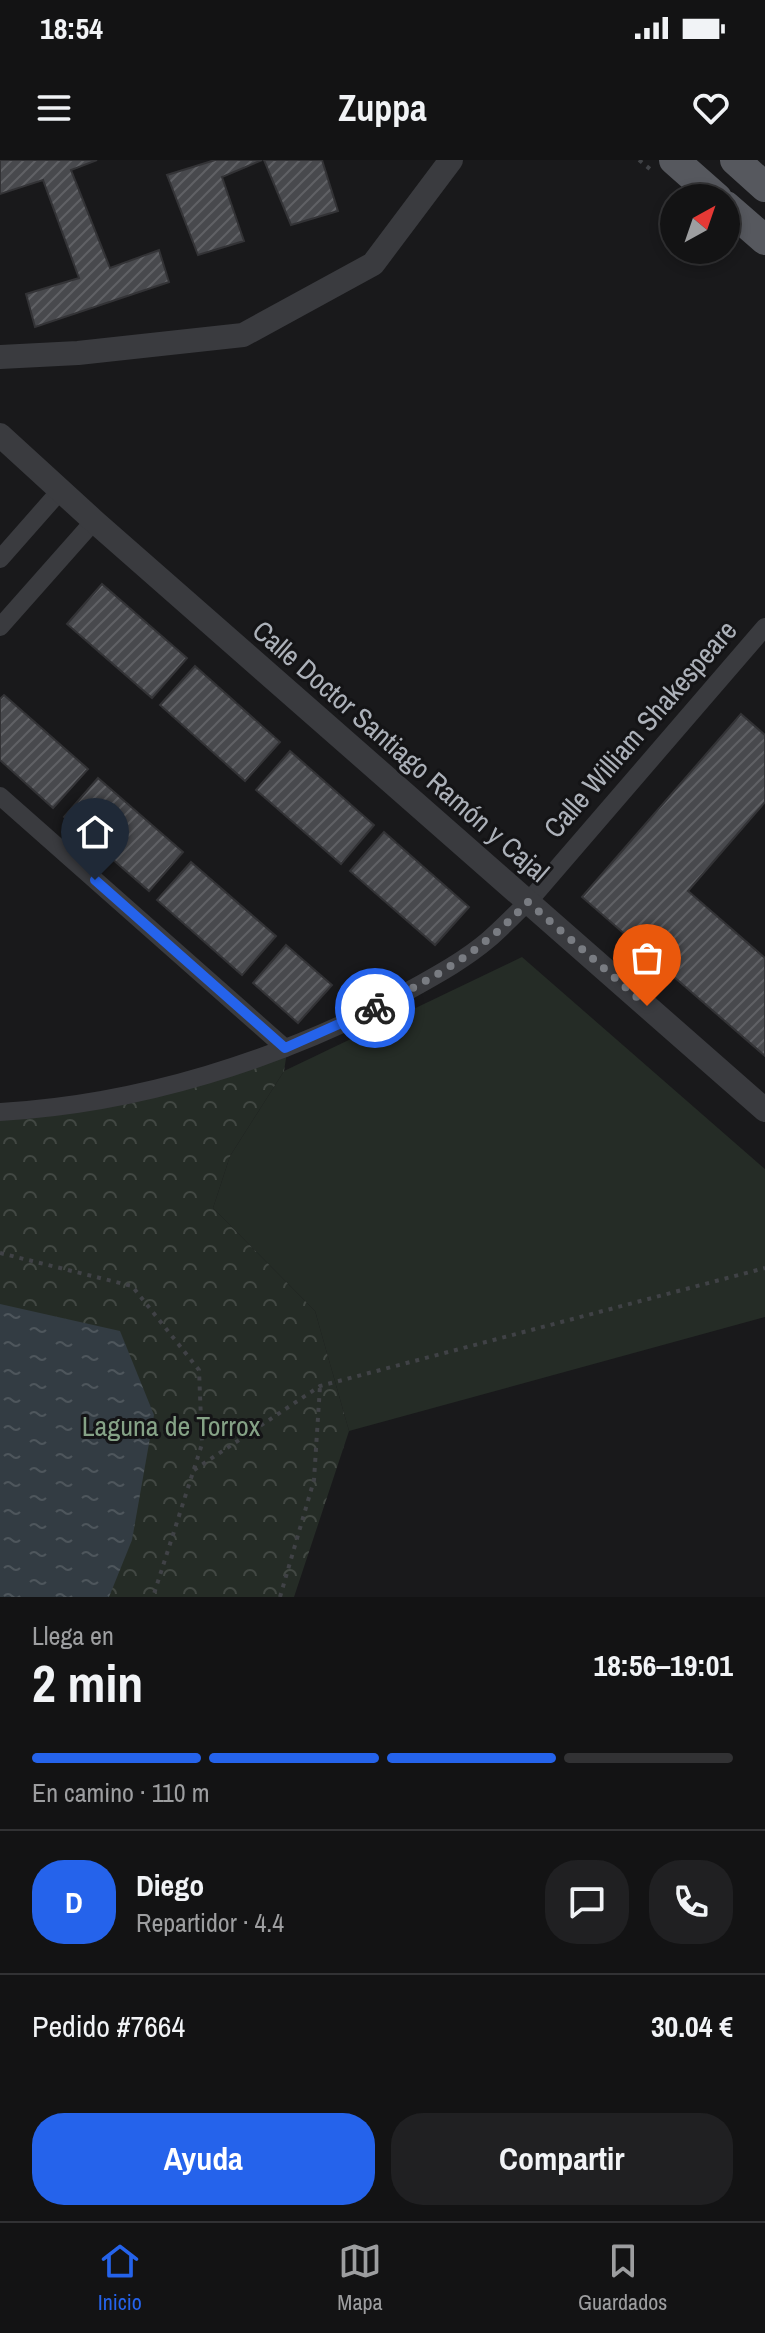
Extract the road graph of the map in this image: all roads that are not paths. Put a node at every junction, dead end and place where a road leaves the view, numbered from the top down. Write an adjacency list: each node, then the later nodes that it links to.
1 (451, 160): 8 (street)
2 (674, 160): 4 (main road)
3 (735, 160): 5 (main road)
4 (701, 184)
5 (765, 187)
6 (740, 218): 7 (main road)
7 (765, 240)
8 (0, 357)
9 (0, 435): 10 (street, Calle Doctor Santiago Ramón y Cajal)
10 (60, 491): 11 (street, Calle Doctor Santiago Ramón y Cajal); 12 (street)
11 (94, 521): 13 (street); 16 (street, Calle Doctor Santiago Ramón y Cajal)
12 (0, 559)
13 (0, 627)
14 (765, 627): 16 (street, Calle William Shakespeare)
15 (0, 796): 17 (street)
16 (528, 902): 17 (street, Calle William Shakespeare); 18 (street, Calle Doctor Santiago Ramón y Cajal)
17 (285, 1048): 19 (street, Calle William Shakespeare)
18 (765, 1110)
19 (0, 1112)

